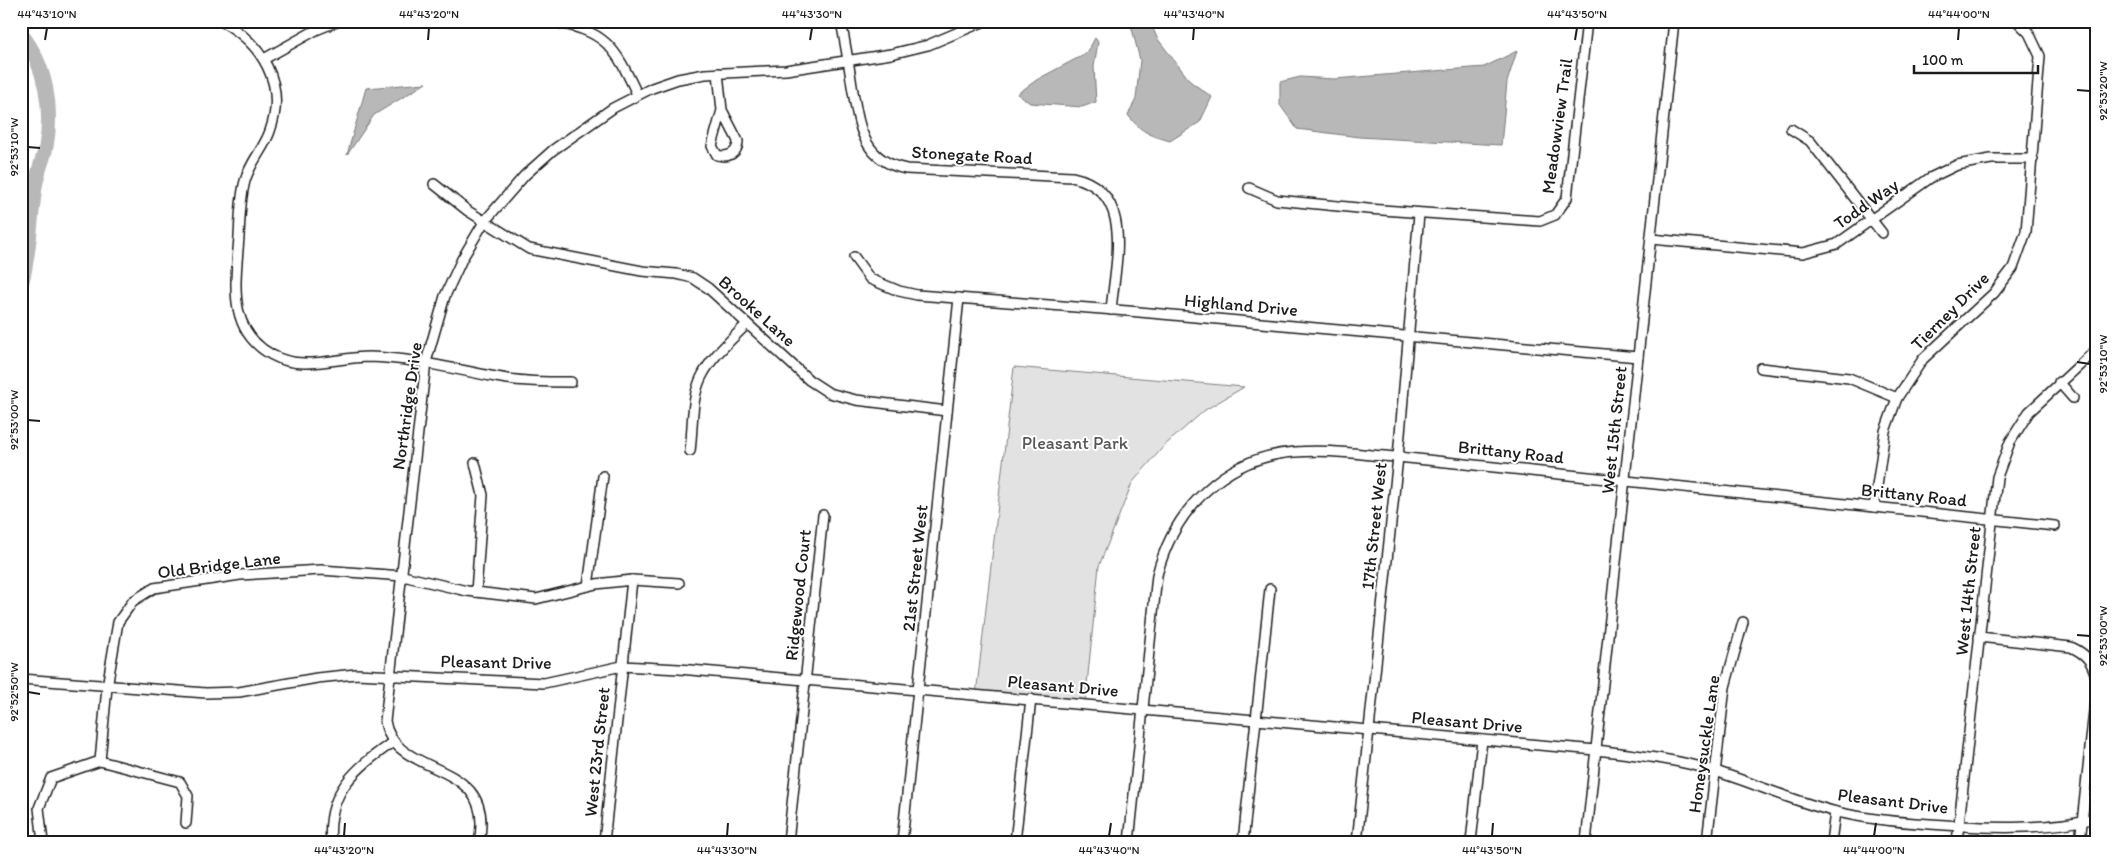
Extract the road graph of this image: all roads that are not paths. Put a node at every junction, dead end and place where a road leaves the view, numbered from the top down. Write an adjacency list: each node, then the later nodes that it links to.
1 (221, 21): 9 (street)
2 (338, 21): 9 (street)
3 (549, 21): 12 (street)
4 (841, 21): 10 (street, Stonegate Road)
5 (985, 21): 10 (street, Northridge Drive)
6 (1587, 21): 18 (street, Meadowview Trail)
7 (1674, 21): 22 (street, West 15th Street)
8 (2017, 21): 15 (street, Tierney Drive)
9 (264, 59): 30 (street)
10 (848, 61): 11 (street, Northridge Drive); 25 (street, Stonegate Road)
11 (718, 73): 12 (street, Northridge Drive); 13 (street)
12 (637, 94): 20 (street, Northridge Drive)
13 (722, 110): 13 (street)
14 (1791, 129): 19 (street)
15 (2034, 159): 19 (street, Todd Way); 34 (street, Tierney Drive)
16 (434, 184): 20 (street, Brooke Lane)
17 (1249, 188): 18 (street, Meadowview Trail)
18 (1419, 214): 27 (street, 17th Street West)
19 (1873, 220): 21 (street); 22 (street, Todd Way)
20 (484, 222): 26 (street, Brooke Lane); 30 (street, Northridge Drive)
21 (1882, 233)
22 (1651, 239): 29 (street, West 15th Street)
23 (854, 257): 24 (street, Highland Drive)
24 (959, 298): 25 (street, Highland Drive); 36 (street, 21st Street West)
25 (1111, 310): 27 (street, Highland Drive)
26 (747, 324): 36 (street, Brooke Lane); 37 (street)
27 (1407, 338): 29 (street, Highland Drive); 38 (street, 17th Street West)
28 (2096, 350): 33 (street, West 14th Street)
29 (1638, 357): 41 (street, West 15th Street)
30 (426, 362): 32 (street); 46 (street, Northridge Drive)
31 (1761, 368): 34 (street)
32 (571, 382)
33 (2059, 382): 35 (street); 44 (street, West 14th Street)
34 (1897, 398): 42 (street, Tierney Drive)
35 (2073, 398)
36 (948, 411): 60 (street, 21st Street West)
37 (690, 451)
38 (1398, 458): 41 (street, Brittany Road); 63 (street, Brittany Road); 65 (street, 17th Street West)
39 (474, 464): 51 (street)
40 (603, 476): 49 (street)
41 (1624, 480): 42 (street, Brittany Road); 68 (street, West 15th Street)
42 (1874, 506): 44 (street, Brittany Road)
43 (823, 515): 58 (street, Ridgewood Court)
44 (1992, 519): 45 (street, Brittany Road); 53 (street, West 14th Street)
45 (2055, 526)
46 (403, 576): 51 (street, Old Bridge Lane); 55 (street, Northridge Drive); 59 (street, Old Bridge Lane)
47 (632, 580): 48 (street, Old Bridge Lane); 49 (street, Old Bridge Lane); 54 (street, West 23rd Street)
48 (679, 583)
49 (588, 586): 51 (street, Old Bridge Lane)
50 (1270, 589): 64 (street)
51 (476, 592)
52 (1743, 622): 70 (street, Honeysuckle Lane)
53 (1979, 637): 56 (street); 75 (street, West 14th Street)
54 (622, 666): 55 (street, Pleasant Drive); 58 (street, Pleasant Drive); 79 (street, West 23rd Street)
55 (392, 675): 59 (street, Pleasant Drive); 67 (street, Northridge Drive)
56 (2096, 677)
57 (21, 679): 59 (street, Pleasant Drive)
58 (806, 679): 60 (street, Pleasant Drive); 80 (street, Ridgewood Court)
59 (107, 687): 69 (street, Old Bridge Lane)
60 (919, 690): 62 (street, Pleasant Drive); 81 (street, 21st Street West)
61 (2096, 692): 73 (street)
62 (1031, 700): 63 (street, Pleasant Drive); 82 (street)
63 (1144, 710): 64 (street, Pleasant Drive); 83 (street, Brittany Road)
64 (1256, 720): 65 (street, Pleasant Drive); 84 (street)
65 (1369, 730): 66 (street, Pleasant Drive); 85 (street, 17th Street West)
66 (1482, 740): 68 (street, Pleasant Drive); 86 (street)
67 (393, 742): 77 (street); 78 (street)
68 (1596, 750): 70 (street, Pleasant Drive); 87 (street, West 15th Street)
69 (100, 761): 74 (street); 76 (street)
70 (1715, 771): 71 (street, Pleasant Drive); 88 (street, Honeysuckle Lane)
71 (1834, 812): 75 (street, Pleasant Drive); 89 (street)
72 (2096, 818): 73 (street, Pleasant Drive)
73 (2082, 821): 75 (street, Pleasant Drive); 91 (street)
74 (186, 823)
75 (1959, 826): 90 (street, West 14th Street)
76 (43, 842)
77 (332, 842)
78 (479, 842)
79 (604, 842)
80 (788, 842)
81 (902, 842)
82 (1015, 842)
83 (1129, 842)
84 (1243, 842)
85 (1357, 842)
86 (1471, 842)
87 (1586, 842)
88 (1707, 842)
89 (1831, 842)
90 (1957, 842)
91 (2080, 842)

